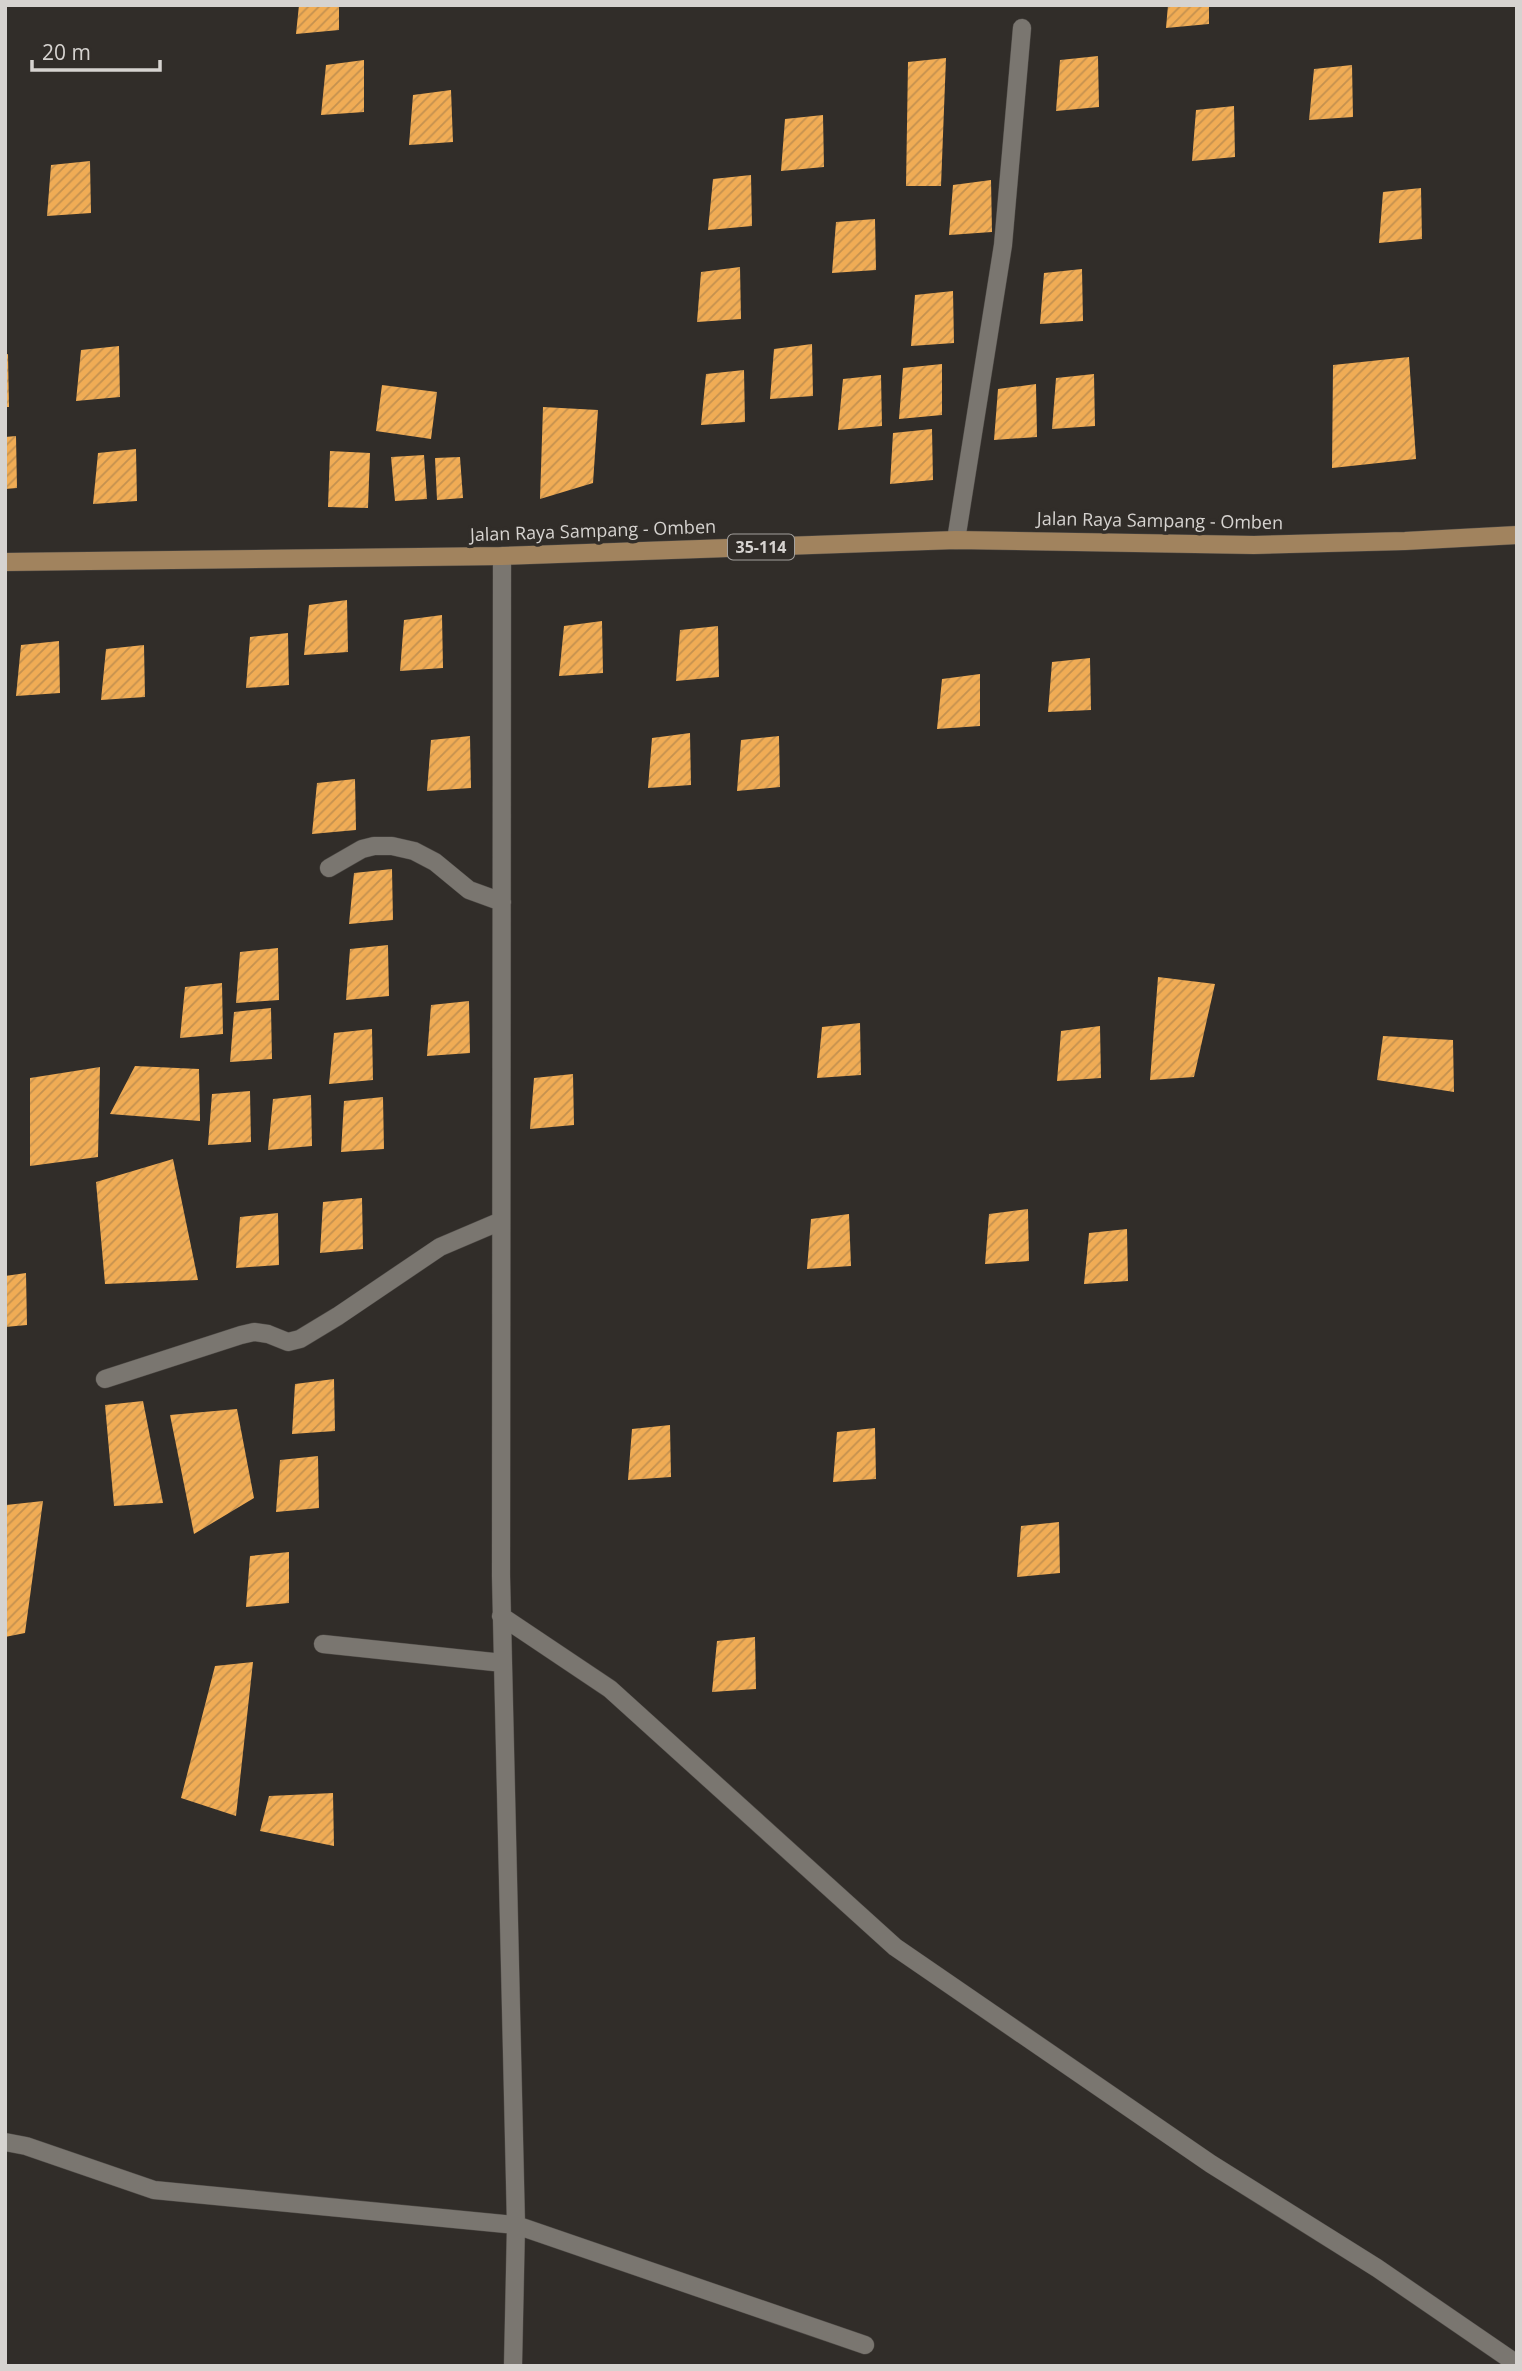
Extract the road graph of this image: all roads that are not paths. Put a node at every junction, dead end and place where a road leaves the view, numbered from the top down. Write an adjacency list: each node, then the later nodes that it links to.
1 (1022, 28): 3 (street)
2 (1517, 535): 3 (main road, Jalan Raya Sampang - Omben / 35-114)
3 (956, 540): 4 (main road, Jalan Raya Sampang - Omben / 35-114)
4 (502, 556): 5 (main road, Jalan Raya Sampang - Omben / 35-114); 7 (street)
5 (5, 562)
6 (329, 868): 7 (street)
7 (502, 902): 8 (street)
8 (501, 1221): 9 (street); 10 (street)
9 (105, 1379)
10 (501, 1616): 12 (street); 16 (street)
11 (323, 1644): 12 (street)
12 (503, 1663): 14 (street)
13 (5, 2142): 14 (street)
14 (516, 2225): 15 (street); 17 (street)
15 (865, 2345)
16 (1517, 2364)
17 (513, 2366)

